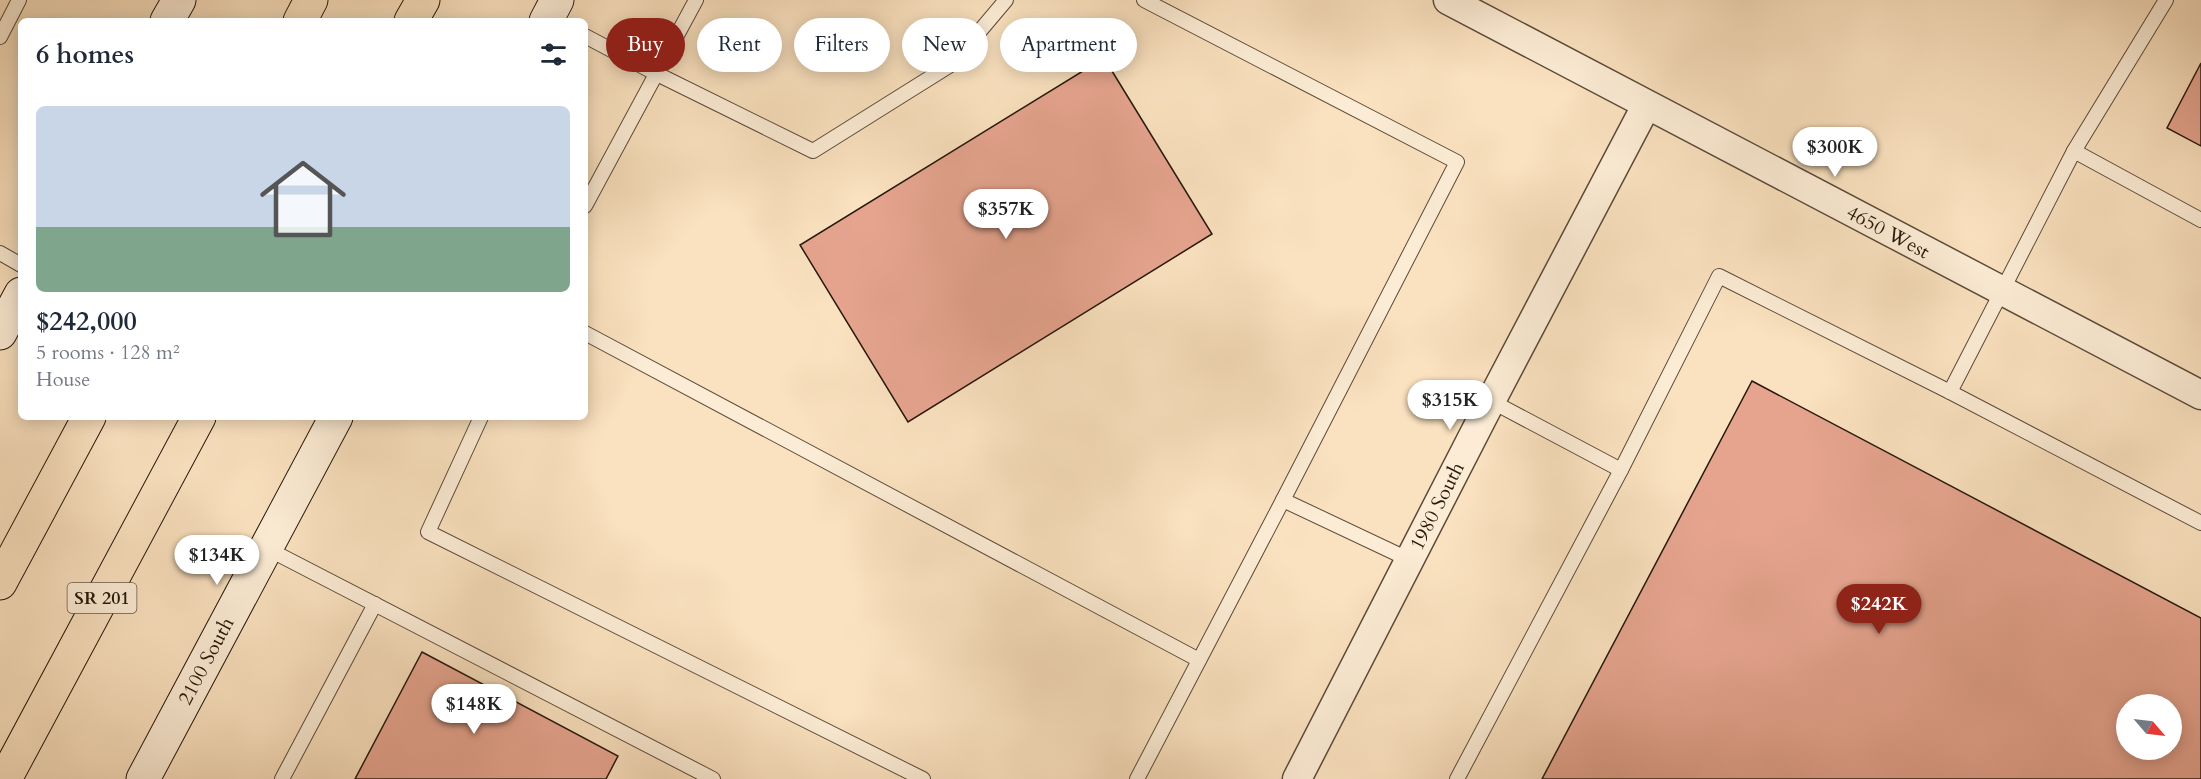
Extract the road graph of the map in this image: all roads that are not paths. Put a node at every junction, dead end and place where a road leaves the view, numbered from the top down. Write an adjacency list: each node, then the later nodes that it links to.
1 (19, 0): 13 (lane)
2 (179, 0): 10 (street)
3 (311, 0): 11 (highway)
4 (423, 0): 12 (highway)
5 (696, 0): 15 (lane)
6 (1006, 0): 15 (lane)
7 (1144, 0): 34 (lane)
8 (1448, 0): 16 (street, 4650 West)
9 (2166, 0): 17 (lane)
10 (169, 18)
11 (302, 18)
12 (413, 18)
13 (0, 37)
14 (588, 38): 15 (lane)
15 (655, 73): 18 (lane)
16 (1646, 105): 22 (street, 4650 West); 28 (street, 1980 South)
17 (2074, 151): 19 (lane); 22 (lane)
18 (588, 200)
19 (2201, 220)
20 (0, 253): 21 (lane)
21 (18, 263)
22 (2001, 291): 26 (lane); 27 (street, 4650 West)
23 (18, 300): 24 (street)
24 (0, 333)
25 (588, 335): 40 (lane)
26 (1950, 392): 33 (lane); 35 (lane)
27 (2201, 395)
28 (1491, 401): 33 (lane); 37 (street, 1980 South)
29 (86, 420): 38 (highway)
30 (197, 420): 41 (highway, SR 201)
31 (334, 420): 36 (street, 2100 South)
32 (480, 420): 45 (lane)
33 (1621, 470): 48 (lane)
34 (1283, 500): 37 (lane); 40 (lane)
35 (2201, 524)
36 (266, 548): 39 (lane); 42 (street, 2100 South)
37 (1410, 560): 47 (street, 1980 South)
38 (0, 583)
39 (375, 604): 43 (lane); 44 (lane)
40 (1199, 660): 46 (lane)
41 (5, 779)
42 (143, 779)
43 (282, 779)
44 (713, 779)
45 (923, 779)
46 (1137, 779)
47 (1297, 779)
48 (1457, 779)

